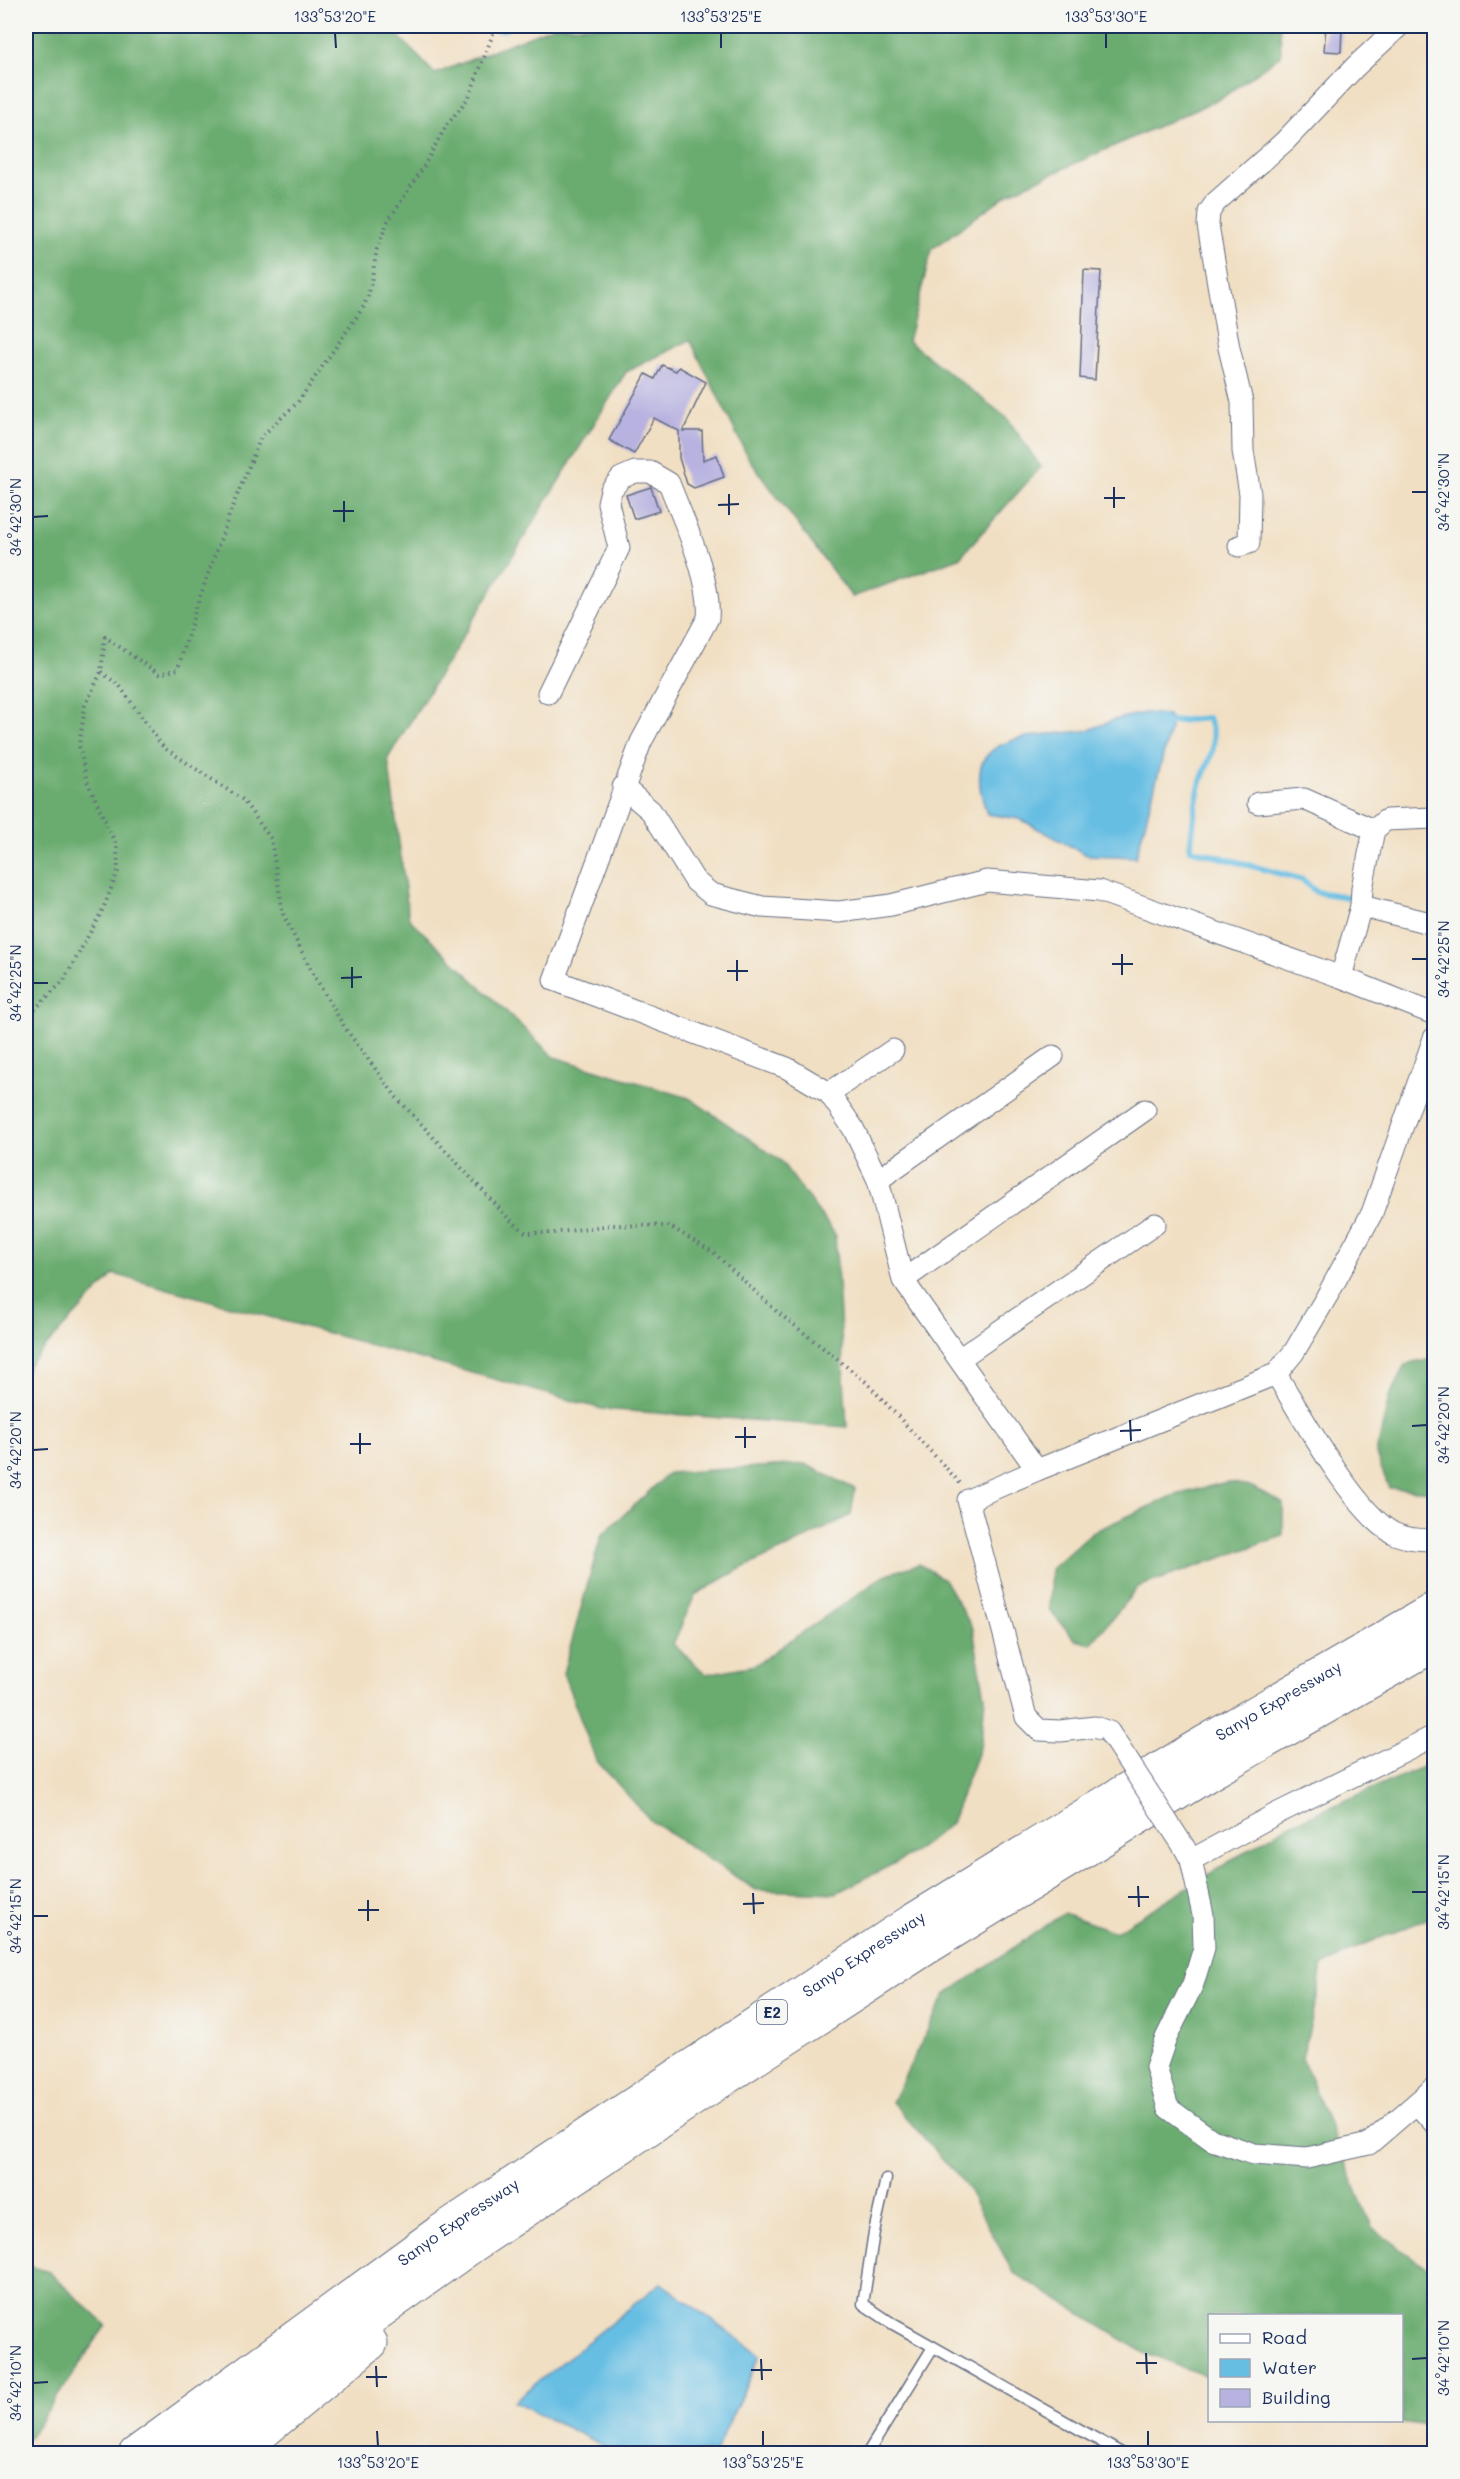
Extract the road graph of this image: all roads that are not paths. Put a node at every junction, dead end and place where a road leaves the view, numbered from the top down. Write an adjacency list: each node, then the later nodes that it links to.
1 (1399, 26): 2 (street)
2 (1239, 546)
3 (548, 693): 4 (street)
4 (623, 787): 10 (street); 15 (street)
5 (1258, 803): 7 (street)
6 (1434, 818): 7 (street)
7 (1374, 830): 8 (street)
8 (1361, 906): 9 (street); 10 (street)
9 (1434, 924)
10 (1341, 977): 11 (street)
11 (1434, 1014)
12 (1434, 1038): 21 (street)
13 (893, 1050): 15 (street)
14 (1053, 1056): 17 (street)
15 (830, 1093): 17 (street)
16 (1145, 1110): 19 (street)
17 (878, 1180): 19 (street)
18 (1155, 1224): 20 (street)
19 (903, 1280): 20 (street)
20 (959, 1359): 22 (street)
21 (1276, 1374): 22 (street); 23 (street)
22 (1037, 1470): 27 (street, bridge)
23 (1434, 1540)
24 (1434, 1609): 34 (highway, Sanyo Expressway / E2)
25 (1434, 1645): 32 (highway, Sanyo Expressway / E2)
26 (1434, 1736): 27 (street)
27 (1187, 1853): 29 (street)
28 (1434, 2088): 29 (street)
29 (1417, 2104): 30 (street)
30 (1434, 2123)
31 (886, 2179): 33 (lane)
32 (569, 2180): 35 (highway, Sanyo Expressway / E2); 36 (highway)
33 (933, 2347): 37 (lane); 38 (lane)
34 (135, 2454)
35 (189, 2454)
36 (237, 2454)
37 (867, 2454)
38 (1123, 2454)

